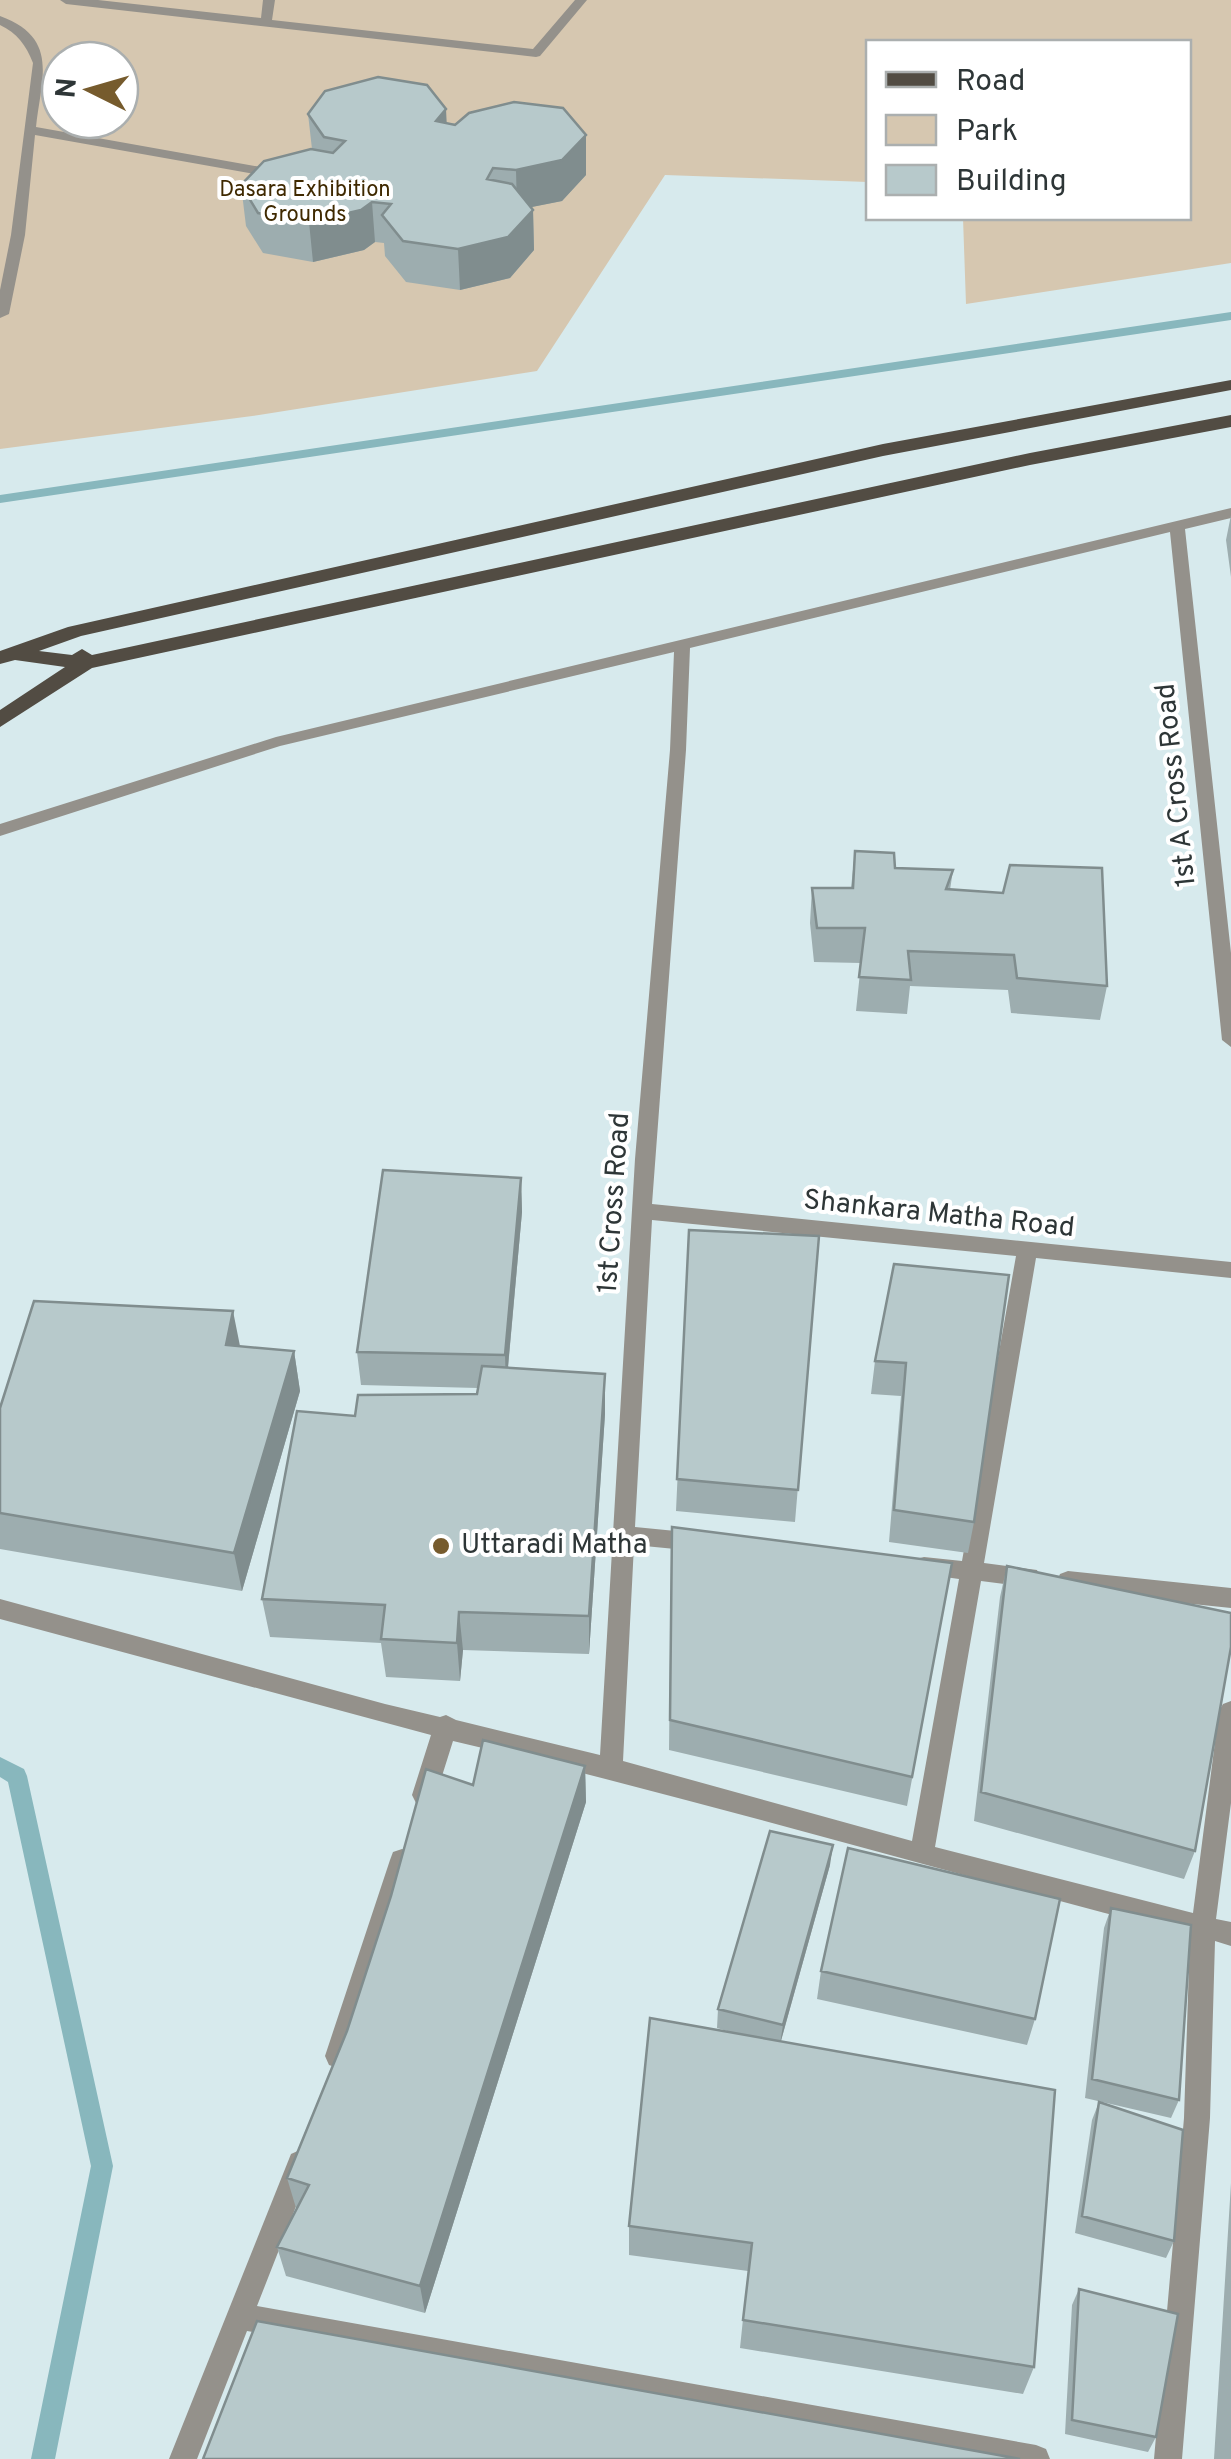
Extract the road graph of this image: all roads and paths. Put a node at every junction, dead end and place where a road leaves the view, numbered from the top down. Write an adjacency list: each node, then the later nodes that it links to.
1 (66, 0): 5 (street)
2 (270, 0): 5 (street)
3 (581, 0): 5 (street)
4 (0, 20): 6 (street)
5 (266, 23)
6 (28, 130): 7 (street); 8 (street)
7 (292, 176)
8 (2, 314)
9 (1231, 386): 13 (main road)
10 (1231, 421): 16 (main road)
11 (1231, 513): 12 (street)
12 (1177, 524): 14 (street); 19 (street, 1st A Cross Road)
13 (75, 631): 15 (main road); 16 (main road)
14 (682, 643): 18 (street); 20 (street, 1st Cross Road)
15 (9, 656): 16 (main road)
16 (85, 663): 17 (main road)
17 (0, 720)
18 (0, 830)
19 (1231, 1040)
20 (642, 1212): 21 (street, Shankara Matha Road); 23 (street, 1st Cross Road)
21 (1027, 1253): 22 (street, Shankara Matha Road); 26 (street)
22 (1231, 1270)
23 (623, 1535): 24 (street); 31 (street, 1st Cross Road)
24 (720, 1545)
25 (894, 1563): 26 (street)
26 (972, 1571): 27 (street); 32 (street)
27 (1231, 1598)
28 (0, 1609): 30 (street)
29 (1231, 1711): 33 (street)
30 (446, 1725): 31 (street); 35 (street)
31 (611, 1768): 32 (street)
32 (922, 1855): 33 (street)
33 (1203, 1928): 34 (street); 40 (street)
34 (1231, 1934)
35 (331, 2080)
36 (311, 2134): 37 (street)
37 (242, 2316): 38 (street); 39 (street)
38 (183, 2459)
39 (1036, 2459)
40 (1168, 2459)

